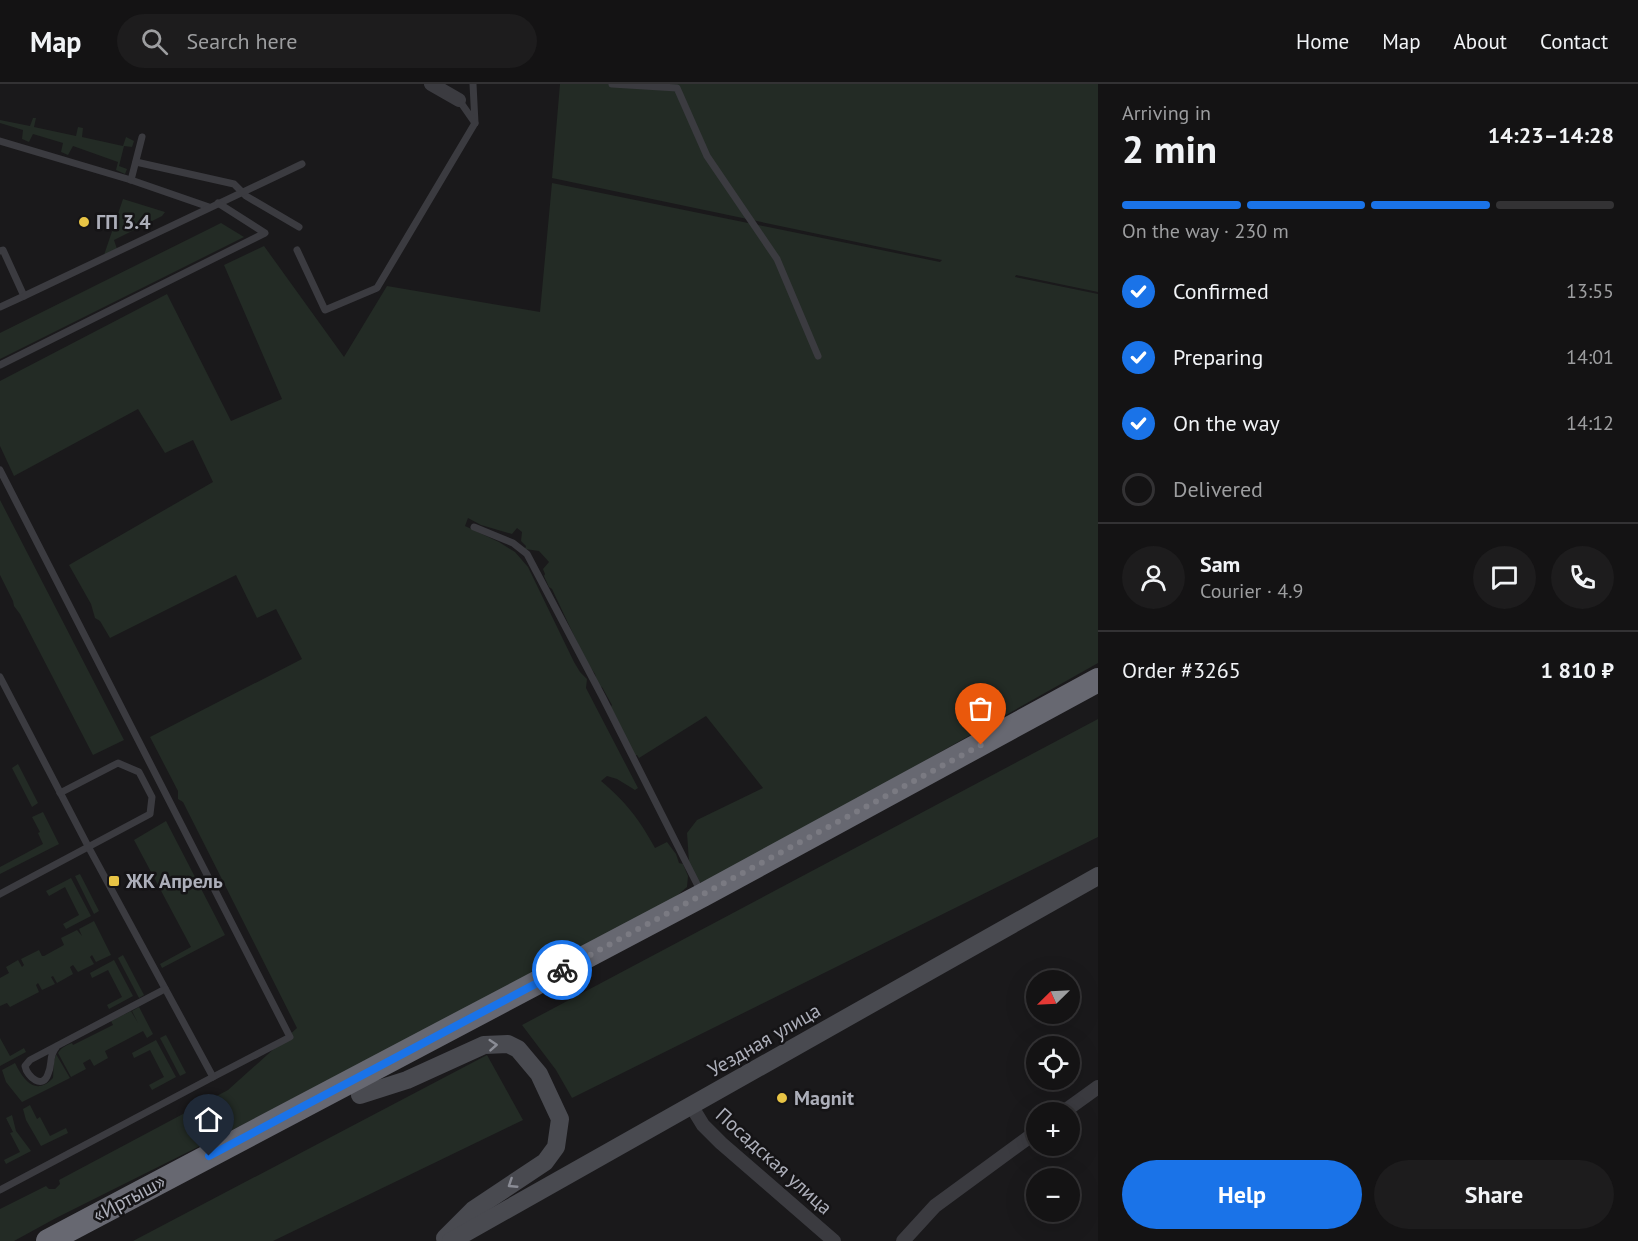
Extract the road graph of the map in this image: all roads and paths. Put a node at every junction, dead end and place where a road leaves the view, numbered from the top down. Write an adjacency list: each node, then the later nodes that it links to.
1 (431, 84): 4 (street)
2 (472, 84): 5 (lane)
3 (612, 84): 19 (lane)
4 (459, 100): 5 (lane)
5 (475, 123): 16 (lane)
6 (142, 136): 8 (lane)
7 (0, 141): 10 (lane)
8 (136, 162): 10 (lane); 11 (lane)
9 (302, 164): 11 (lane)
10 (131, 180): 13 (lane)
11 (241, 192): 12 (lane); 14 (lane)
12 (218, 203): 13 (lane); 20 (lane)
13 (209, 207): 17 (lane)
14 (298, 227)
15 (1, 248): 17 (lane)
16 (297, 250)
17 (24, 296): 18 (lane)
18 (0, 307)
19 (818, 356)
20 (0, 365)
21 (0, 470): 33 (lane)
22 (474, 527): 30 (lane)
23 (0, 677): 26 (lane)
24 (1098, 680): 30 (highway, «Иртыш»)
25 (1098, 695): 35 (highway, «Иртыш»)
26 (60, 793): 27 (lane); 27 (lane)
27 (89, 848): 29 (lane); 31 (lane)
28 (1098, 876): 37 (street, Уездная улица)
29 (0, 894)
30 (703, 895): 41 (highway, «Иртыш»)
31 (165, 989): 32 (lane); 33 (lane)
32 (57, 1046): 32 (lane)
33 (213, 1077): 39 (lane)
34 (1098, 1087): 36 (street)
35 (360, 1095): 42 (highway, «Иртыш»); 43 (street, one-way to 43)
36 (1077, 1102)
37 (692, 1107): 40 (street, Посадская улица); 44 (street, Уездная улица)
38 (1026, 1139): 45 (street)
39 (0, 1190)
40 (832, 1240)
41 (48, 1241)
42 (79, 1241)
43 (442, 1241)
44 (451, 1241)
45 (903, 1241)

